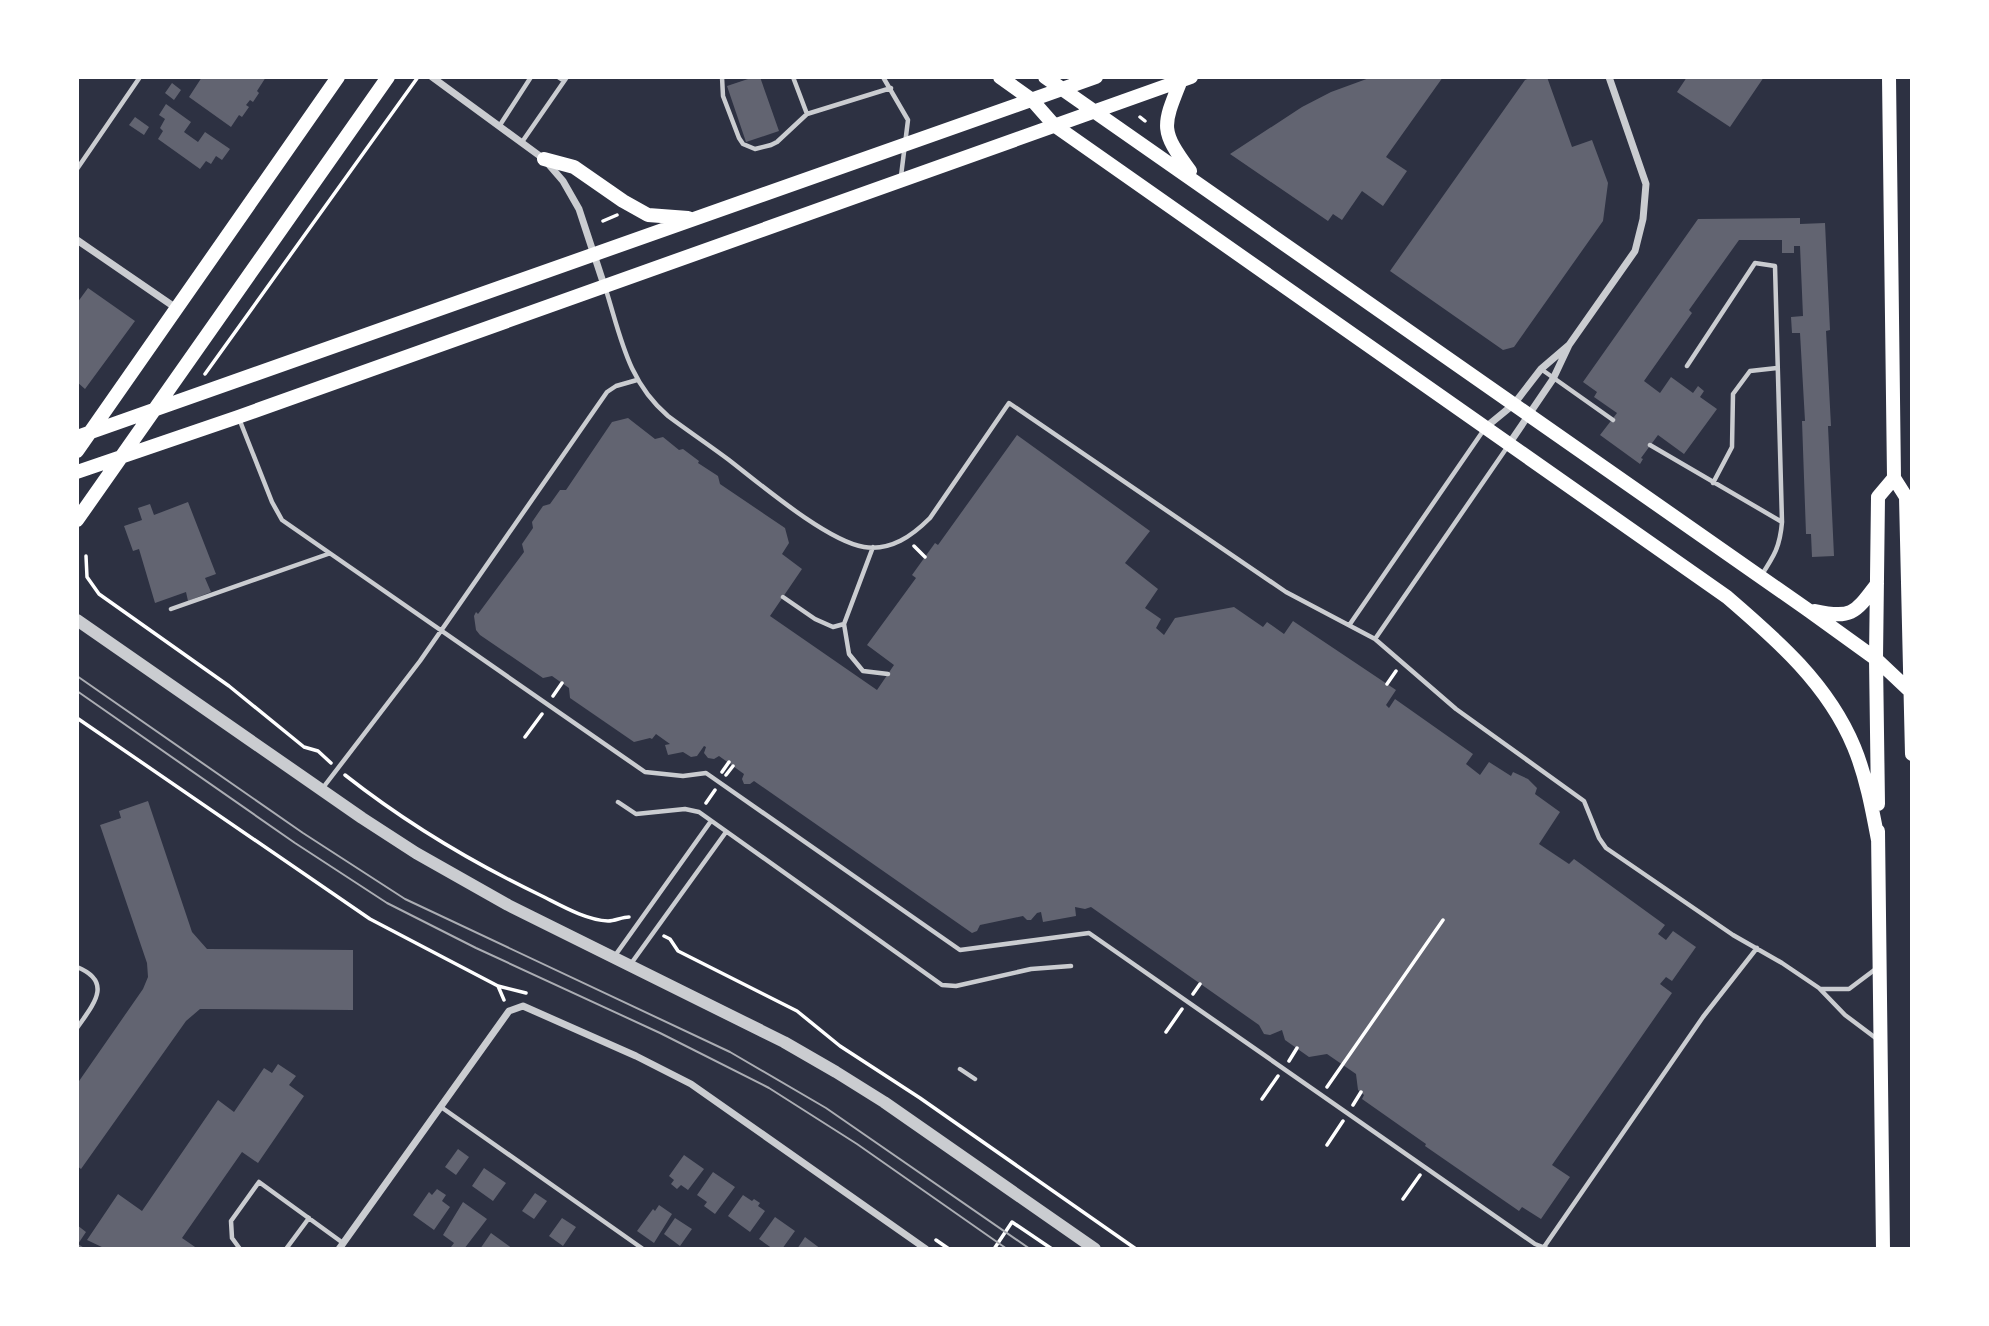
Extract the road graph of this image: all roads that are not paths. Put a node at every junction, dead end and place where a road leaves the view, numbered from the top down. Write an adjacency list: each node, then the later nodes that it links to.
1 (338, 77): 34 (main road)
2 (388, 77): 42 (main road)
3 (432, 77): 23 (street)
4 (531, 77): 23 (lane)
5 (558, 77): 15 (lane)
6 (722, 77): 21 (lane)
7 (793, 77): 21 (lane)
8 (883, 77): 17 (lane)
9 (1000, 77): 19 (main road)
10 (1045, 77): 18 (main road)
11 (1096, 77): 18 (main road)
12 (1609, 77): 35 (street)
13 (1889, 77): 53 (main road)
14 (137, 78): 27 (lane)
15 (565, 79): 24 (lane)
16 (1186, 79): 20 (main road); 29 (main road)
17 (891, 88): 21 (lane); 25 (lane)
18 (1062, 89): 19 (main road); 20 (main road)
19 (1032, 100): 22 (main road); 25 (main road)
20 (1095, 110): 22 (main road); 29 (main road)
21 (807, 114)
22 (1054, 125): 28 (main road); 46 (main road)
23 (499, 126): 24 (street)
24 (521, 142): 26 (street)
25 (906, 145): 28 (lane); 30 (main road)
26 (544, 159): 30 (main road); 32 (street)
27 (77, 169)
28 (901, 180): 33 (main road)
29 (1197, 181): 41 (main road)
30 (696, 218): 32 (main road)
31 (77, 240): 34 (street)
32 (594, 255): 33 (street); 42 (main road)
33 (604, 285): 40 (lane); 44 (main road)
34 (176, 308): 47 (main road)
35 (1569, 345): 38 (street); 39 (street)
36 (1687, 366): 37 (lane)
37 (1777, 368): 54 (lane); 56 (lane)
38 (1541, 369): 39 (lane); 41 (street)
39 (1553, 379): 43 (street); 45 (lane)
40 (637, 380): 57 (lane); 67 (lane)
41 (1514, 404): 43 (main road); 46 (street)
42 (157, 408): 47 (main road); 51 (main road)
43 (1529, 415): 48 (street); 59 (main road)
44 (238, 416): 51 (main road); 58 (lane)
45 (1613, 420)
46 (1486, 427): 48 (main road); 66 (lane)
47 (84, 434): 50 (main road)
48 (1509, 444): 68 (lane); 77 (main road)
49 (1650, 445): 54 (lane)
50 (77, 451)
51 (125, 454): 52 (main road); 55 (main road)
52 (77, 471)
53 (1894, 478): 60 (main road); 71 (main road)
54 (1713, 483): 56 (lane)
55 (77, 520)
56 (1782, 522): 59 (lane)
57 (873, 547): 65 (lane); 66 (lane)
58 (329, 553): 62 (lane); 67 (lane)
59 (1760, 576): 63 (main road)
60 (1877, 584): 63 (main road); 69 (main road)
61 (783, 597): 65 (lane)
62 (171, 609)
63 (1808, 610): 69 (main road)
64 (77, 620): 73 (street)
65 (844, 624): 70 (lane)
66 (1350, 625): 68 (lane)
67 (441, 629): 73 (lane); 92 (lane)
68 (1375, 639): 78 (lane)
69 (1876, 659): 71 (main road); 77 (main road)
70 (888, 674)
71 (1911, 692): 72 (main road)
72 (1912, 754)
73 (322, 790): 79 (street)
74 (618, 802): 75 (lane)
75 (711, 821): 76 (lane); 79 (lane)
76 (726, 832): 80 (lane); 82 (lane)
77 (1878, 840): 81 (main road)
78 (1757, 948): 84 (lane); 92 (lane)
79 (613, 958): 82 (street)
80 (1071, 965)
81 (1880, 965): 84 (lane); 86 (main road)
82 (629, 966): 98 (street)
83 (77, 967): 85 (lane)
84 (1819, 989): 86 (lane)
85 (77, 1028)
86 (1880, 1042): 99 (main road)
87 (960, 1069): 88 (lane)
88 (975, 1079)
89 (440, 1106): 91 (street); 96 (lane); 97 (street)
90 (309, 1218): 91 (lane); 93 (lane); 94 (lane)
91 (341, 1246): 95 (street)
92 (1546, 1248)
93 (240, 1249)
94 (286, 1249)
95 (351, 1249)
96 (643, 1249)
97 (926, 1249)
98 (1095, 1249)
99 (1882, 1249)

